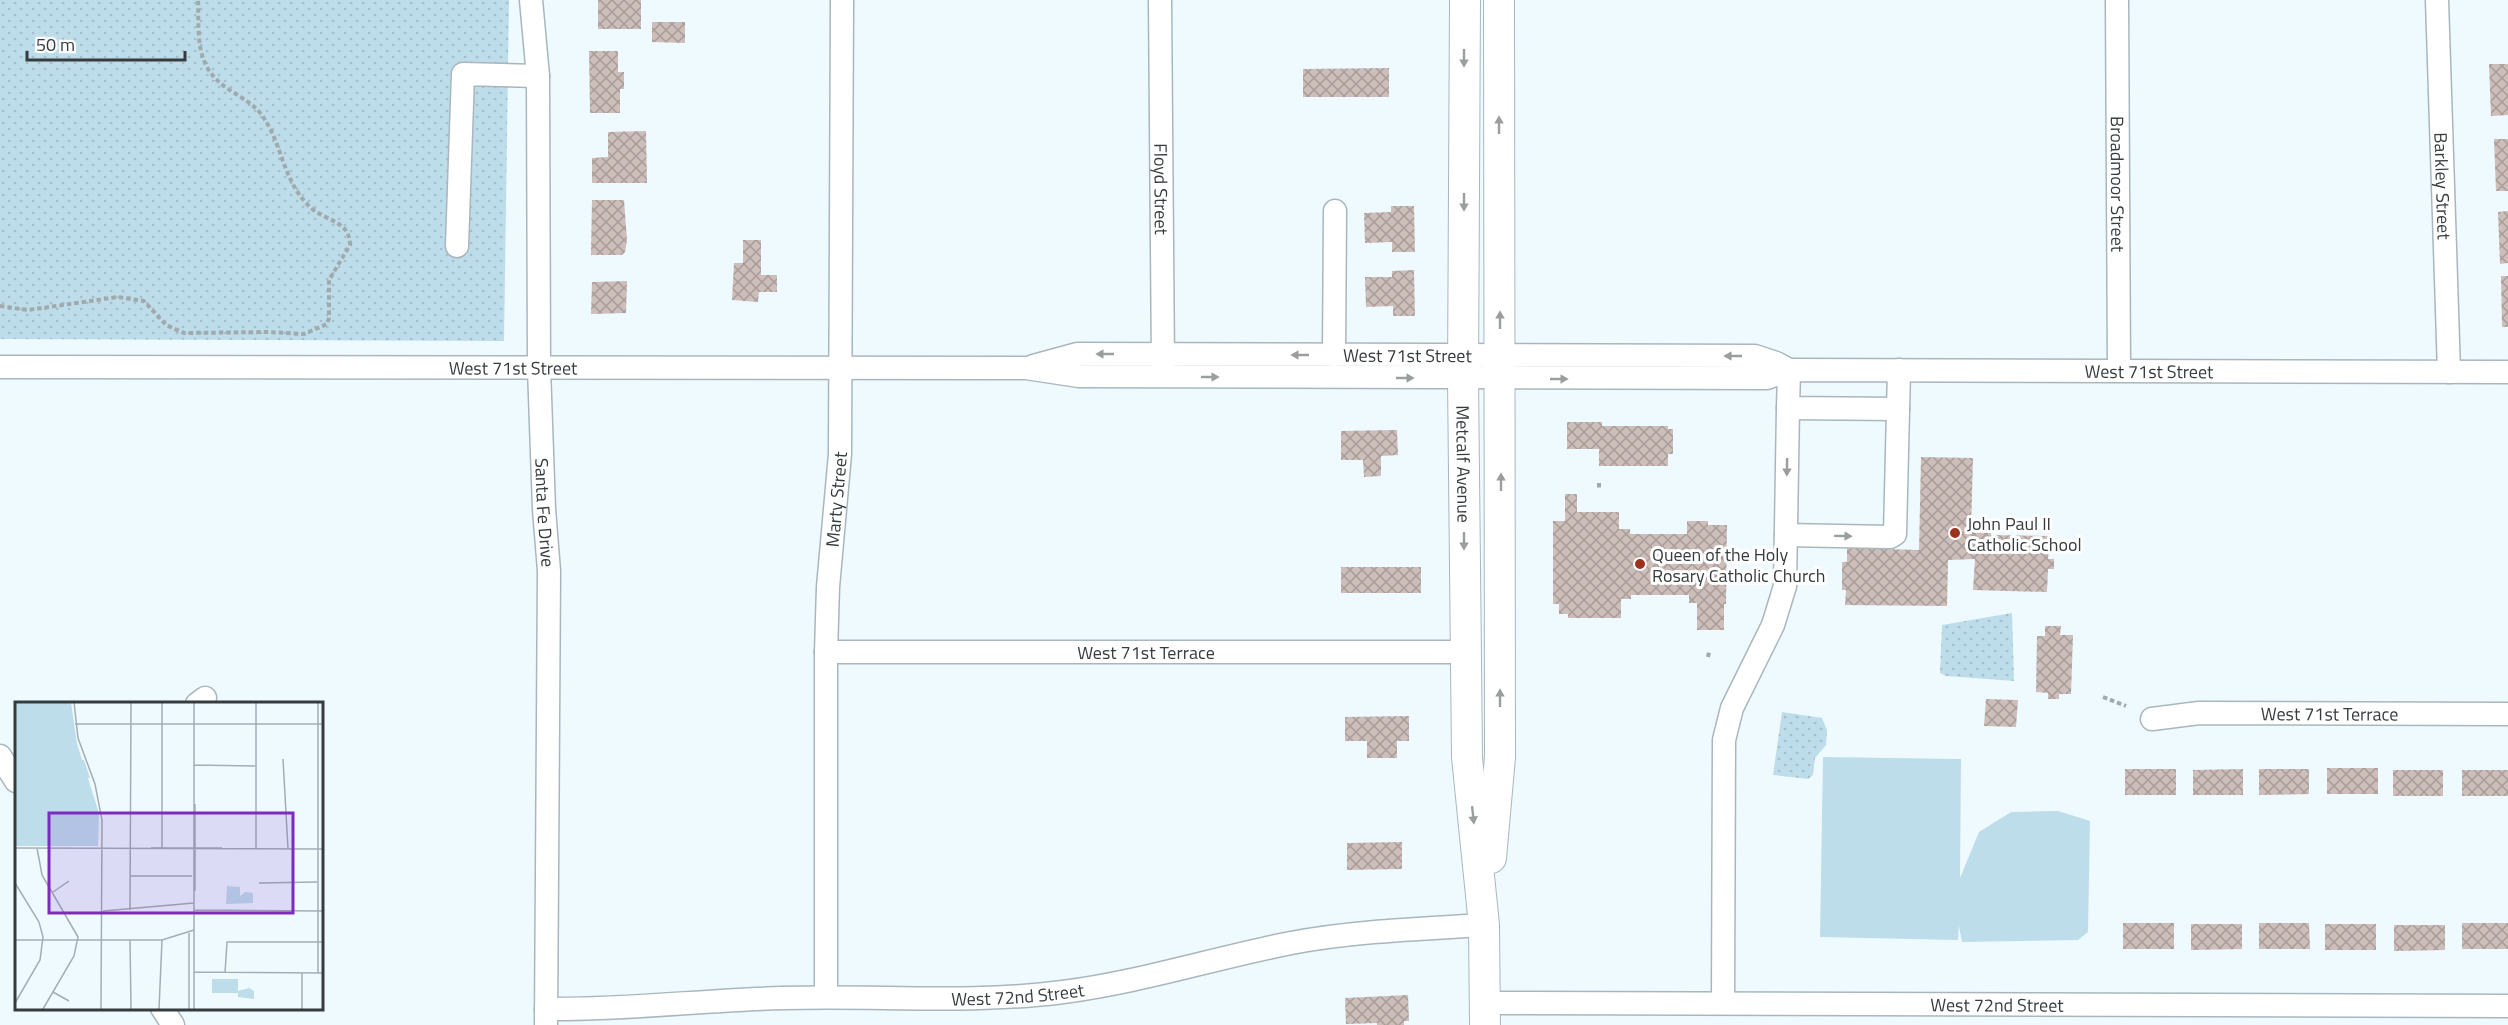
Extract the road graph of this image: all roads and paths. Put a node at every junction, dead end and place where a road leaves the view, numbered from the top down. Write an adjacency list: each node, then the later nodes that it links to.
1 (198, 0): 12 (path)
2 (531, 0): 9 (street, Santa Fe Drive)
3 (842, 0): 19 (street, Marty Street)
4 (1160, 0): 13 (street, Floyd Street)
5 (1465, 0): 15 (main road, Metcalf Avenue, one-way to 15)
6 (1499, 0): 17 (main road, Metcalf Avenue, one-way to 6)
7 (2117, 0): 23 (street, Broadmoor Street)
8 (2437, 0): 24 (street, Barkley Street)
9 (538, 76): 11 (street); 18 (street, Santa Fe Drive)
10 (1335, 211): 14 (street)
11 (457, 246)
12 (0, 306)
13 (1162, 354): 14 (street, West 71st Street, one-way to 13); 20 (street, West 71st Street, one-way to 20); 26 (street, Floyd Street)
14 (1334, 355): 15 (street, West 71st Street)
15 (1463, 366): 17 (street, West 71st Street); 26 (street, West 71st Street, one-way to 15); 33 (main road, Metcalf Avenue, one-way to 33)
16 (0, 367): 18 (street, West 71st Street)
17 (1500, 367): 21 (street, West 71st Street); 40 (main road, Metcalf Avenue, one-way to 17)
18 (539, 368): 19 (street, West 71st Street); 46 (street, Santa Fe Drive)
19 (841, 368): 20 (street, West 71st Street); 32 (street, Marty Street)
20 (1026, 368): 26 (street, West 71st Street)
21 (1788, 370): 22 (street, West 71st Street); 27 (street)
22 (1899, 370): 23 (street, West 71st Street); 28 (street)
23 (2119, 370): 24 (street, West 71st Street)
24 (2450, 372): 25 (street, West 71st Street)
25 (2508, 372)
26 (1163, 377)
27 (1788, 408): 28 (street); 31 (street, one-way to 31)
28 (1898, 409): 31 (street, one-way to 28)
29 (1599, 483): 30 (path)
30 (1599, 490)
31 (1786, 535): 42 (street)
32 (826, 652): 33 (street, West 71st Terrace); 41 (street, Marty Street)
33 (1465, 652): 40 (main road, Metcalf Avenue, one-way to 40)
34 (2103, 697): 35 (path)
35 (2126, 706)
36 (2508, 714): 37 (street, West 71st Terrace)
37 (2152, 719)
38 (0, 756): 39 (street)
39 (15, 779)
40 (1484, 925): 41 (street, West 72nd Street); 45 (main road, Metcalf Avenue)
41 (826, 997): 46 (street, West 72nd Street)
42 (1723, 1003): 43 (street, West 72nd Street); 45 (street, West 72nd Street)
43 (2508, 1006)
44 (163, 1010): 47 (street)
45 (1485, 1014)
46 (546, 1017)
47 (173, 1025)

